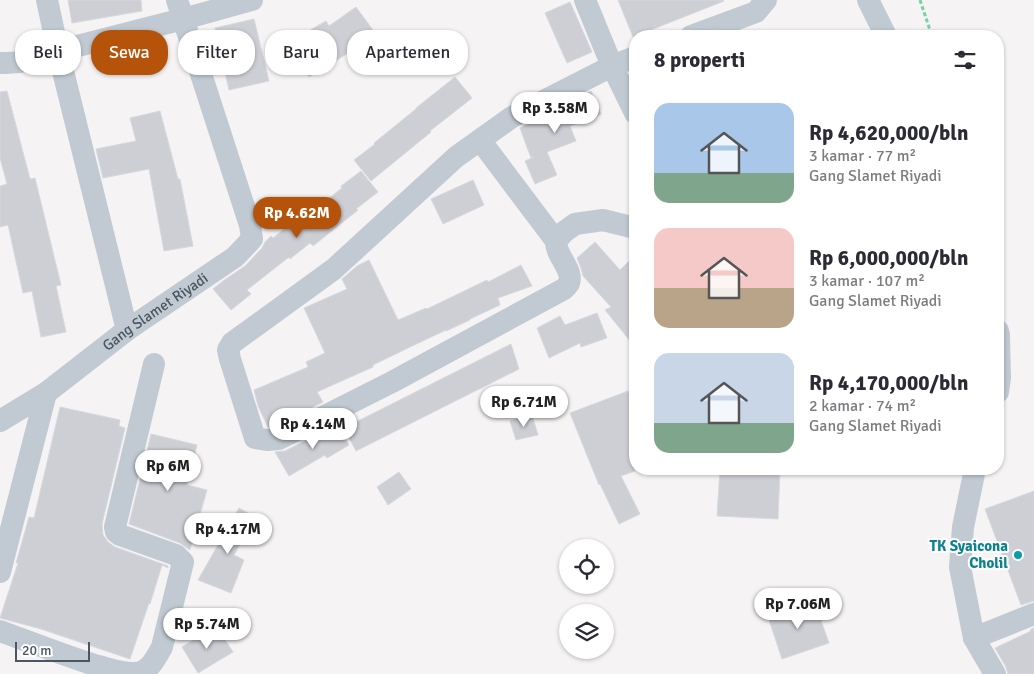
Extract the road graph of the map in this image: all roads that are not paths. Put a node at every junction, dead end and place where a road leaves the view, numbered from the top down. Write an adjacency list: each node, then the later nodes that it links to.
1 (47, 0): 7 (street)
2 (252, 0): 6 (street)
3 (585, 0): 14 (street)
4 (868, 0): 9 (street)
5 (758, 4): 8 (street)
6 (180, 10): 10 (street); 20 (street, Gang Slamet Riyadi)
7 (53, 30)
8 (704, 30)
9 (883, 30)
10 (81, 43)
11 (629, 59): 14 (street)
12 (0, 63): 13 (street)
13 (15, 63)
14 (612, 66): 16 (street); 17 (street)
15 (64, 75): 20 (street)
16 (629, 101)
17 (480, 140): 19 (street); 19 (street)
18 (629, 226): 19 (street)
19 (556, 241)
20 (128, 330): 22 (street, Gang Slamet Riyadi)
21 (154, 364): 27 (street)
22 (46, 394): 23 (street, Gang Slamet Riyadi); 25 (street)
23 (0, 421)
24 (974, 475): 28 (street)
25 (0, 572)
26 (1034, 614): 28 (street)
27 (0, 631)
28 (974, 638): 29 (street)
29 (994, 674)

